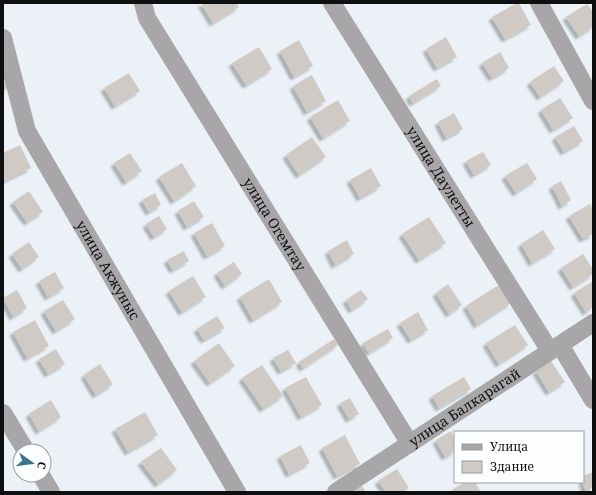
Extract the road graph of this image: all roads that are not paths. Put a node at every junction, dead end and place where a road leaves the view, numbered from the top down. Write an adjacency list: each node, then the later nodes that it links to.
1 (143, 3): 11 (street, улица Огемтау)
2 (332, 3): 7 (street, улица Даулетты)
3 (539, 3): 5 (street)
4 (3, 38): 14 (street, улица Акжуныс)
5 (593, 101)
6 (593, 323): 7 (street, улица Балкарагай)
7 (555, 348): 8 (street, улица Даулетты); 11 (street, улица Балкарагай)
8 (593, 400)
9 (3, 413): 10 (street)
10 (21, 443)
11 (410, 444): 15 (street, улица Балкарагай)
12 (46, 483): 13 (street)
13 (51, 492)
14 (237, 492)
15 (336, 492)

